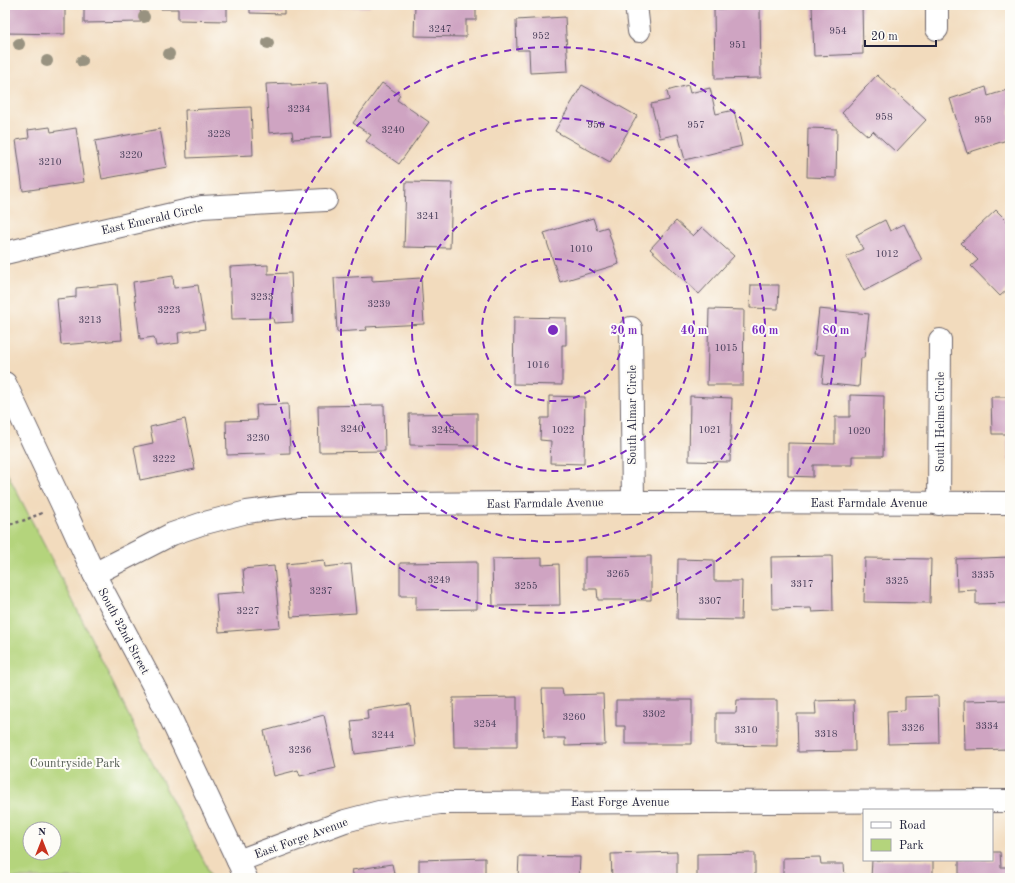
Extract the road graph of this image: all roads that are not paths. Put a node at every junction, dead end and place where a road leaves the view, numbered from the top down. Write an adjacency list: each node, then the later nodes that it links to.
1 (636, 5): 4 (street)
2 (936, 5): 3 (street)
3 (938, 29)
4 (639, 31)
5 (326, 200): 6 (street, East Emerald Circle)
6 (5, 253)
7 (631, 328): 10 (street, South Almar Circle)
8 (940, 340): 12 (street, South Helms Circle)
9 (5, 383): 13 (street, South 32nd Street)
10 (632, 502): 12 (street, East Farmdale Avenue); 13 (street, East Farmdale Avenue)
11 (1010, 503): 12 (street, East Farmdale Avenue)
12 (939, 504)
13 (94, 574): 15 (street, South 32nd Street)
14 (1010, 801): 15 (street, East Forge Avenue)
15 (242, 870)

